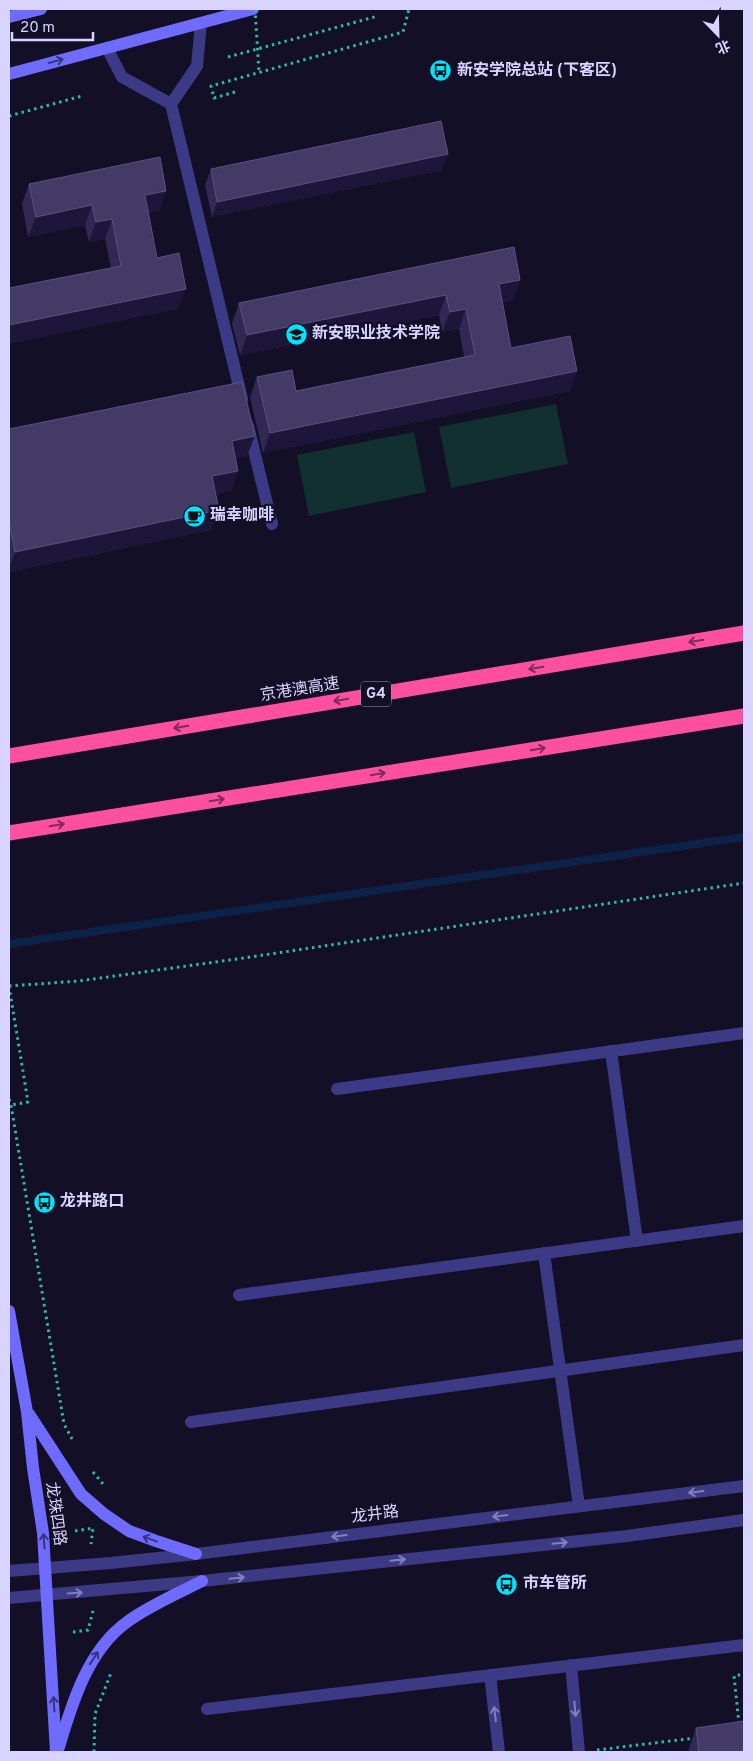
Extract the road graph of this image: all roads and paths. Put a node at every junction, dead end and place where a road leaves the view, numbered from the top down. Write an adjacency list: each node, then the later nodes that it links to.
1 (41, 9): 5 (main road)
2 (254, 9): 6 (main road); 9 (path, bridge)
3 (409, 9): 9 (path)
4 (378, 16): 8 (path)
5 (9, 17)
6 (201, 23): 7 (main road); 13 (street)
7 (107, 48): 10 (main road, one-way to 7); 13 (street)
8 (228, 57)
9 (259, 72): 11 (path)
10 (9, 74)
11 (235, 92)
12 (82, 96): 14 (path)
13 (171, 104): 15 (street)
14 (9, 116)
15 (272, 524)
16 (744, 633): 18 (highway, 京港澳高速 / G4, one-way to 18)
17 (744, 716): 19 (highway, one-way to 17)
18 (9, 756)
19 (9, 833)
20 (744, 883): 21 (path)
21 (9, 986): 26 (path)
22 (744, 1033): 23 (street)
23 (611, 1051): 24 (street); 28 (street)
24 (337, 1089)
25 (9, 1099): 26 (path)
26 (11, 1105): 36 (path)
27 (744, 1226): 28 (street)
28 (637, 1241): 29 (street)
29 (544, 1253): 30 (street); 33 (street)
30 (239, 1295)
31 (9, 1311): 34 (main road, 龙珠四路)
32 (744, 1345): 33 (street)
33 (560, 1371): 35 (street); 40 (street)
34 (27, 1412): 44 (main road, one-way to 34); 45 (main road, 龙珠四路, one-way to 34)
35 (191, 1422)
36 (72, 1440)
37 (88, 1466): 39 (path)
38 (744, 1486): 40 (street, 龙井路, one-way to 40)
39 (108, 1490)
40 (579, 1506): 44 (street, 龙井路, one-way to 44)
41 (744, 1520): 47 (street, one-way to 41)
42 (75, 1531): 43 (path)
43 (91, 1544)
44 (196, 1554): 45 (street, 龙井路)
45 (46, 1568): 46 (street, 龙井路); 48 (main road, 龙珠四路)
46 (9, 1571)
47 (202, 1582): 48 (street, one-way to 47); 60 (main road, one-way to 47)
48 (47, 1596): 49 (street); 60 (main road, 龙珠四路, one-way to 48)
49 (9, 1598)
50 (94, 1611): 51 (path)
51 (73, 1632)
52 (744, 1645): 53 (street)
53 (571, 1665): 56 (street); 63 (street, one-way to 63)
54 (112, 1671): 61 (path)
55 (744, 1674): 58 (path)
56 (490, 1675): 57 (street); 62 (street, one-way to 56)
57 (207, 1709)
58 (740, 1733)
59 (702, 1738): 63 (path)
60 (57, 1752)
61 (94, 1752)
62 (499, 1752)
63 (579, 1752)

